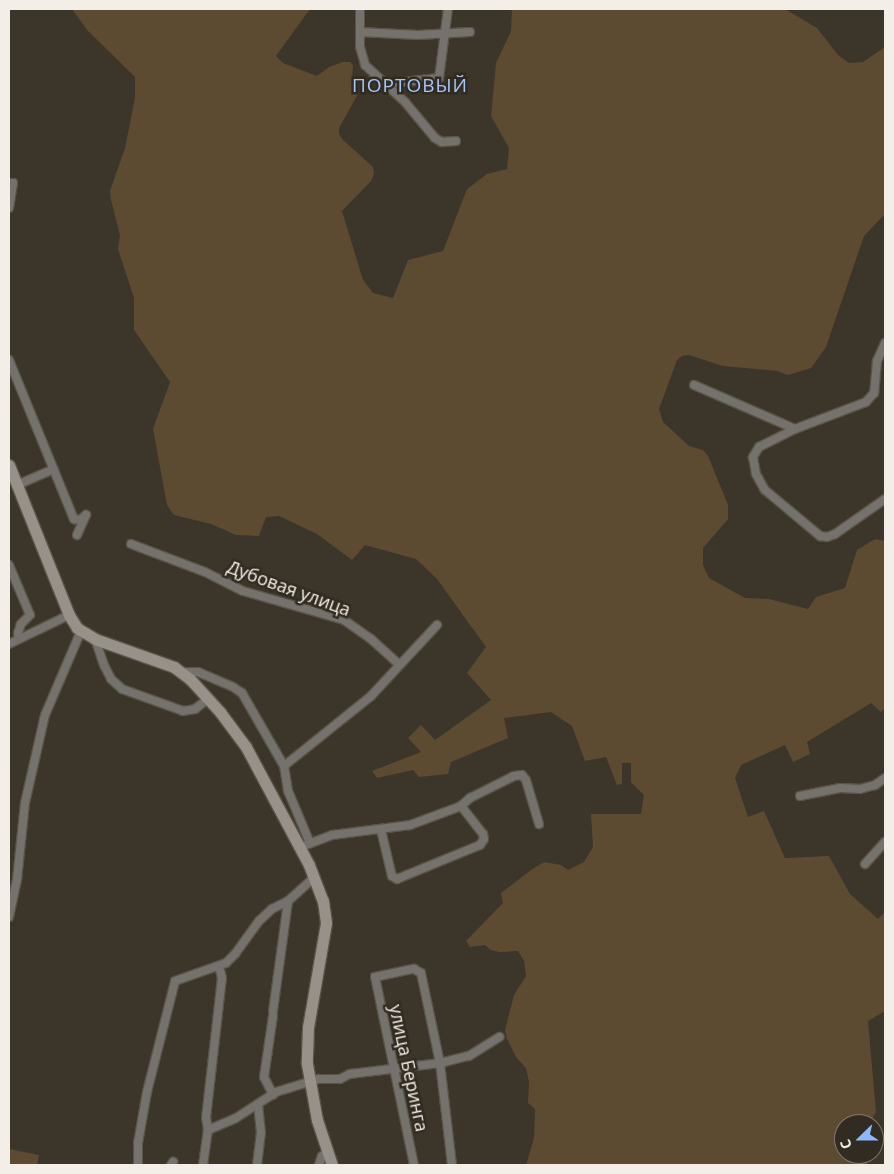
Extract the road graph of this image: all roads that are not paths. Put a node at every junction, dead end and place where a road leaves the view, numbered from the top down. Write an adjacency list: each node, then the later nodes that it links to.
1 (360, 9): 3 (street)
2 (448, 9): 5 (street)
3 (360, 32): 5 (street); 6 (street)
4 (470, 32): 5 (street)
5 (446, 33): 6 (street)
6 (385, 84): 7 (street)
7 (456, 141)
8 (9, 183): 9 (street)
9 (9, 208)
10 (885, 343): 13 (street)
11 (9, 360): 15 (street)
12 (694, 385): 13 (street)
13 (795, 429): 17 (street)
14 (9, 465): 16 (main road)
15 (54, 469): 16 (street); 18 (street)
16 (17, 485): 21 (main road)
17 (885, 499)
18 (77, 535)
19 (131, 544): 27 (street, Дубовая улица)
20 (9, 565): 24 (street)
21 (69, 615): 23 (main road); 24 (street)
22 (437, 625): 27 (street)
23 (80, 631): 25 (main road); 41 (street)
24 (19, 639): 26 (street)
25 (95, 639): 28 (main road); 29 (street)
26 (9, 644)
27 (399, 664): 30 (street)
28 (182, 672): 29 (main road); 30 (street)
29 (208, 699): 37 (main road)
30 (284, 766): 37 (street)
31 (885, 778): 32 (street)
32 (800, 796)
33 (461, 806): 34 (street); 35 (street); 35 (street)
34 (539, 824)
35 (381, 830): 37 (street)
36 (885, 842): 38 (street)
37 (305, 845): 39 (main road)
38 (865, 864)
39 (315, 877): 40 (street); 46 (main road)
40 (288, 901): 42 (street); 47 (street)
41 (9, 917)
42 (218, 966): 49 (street); 51 (street)
43 (499, 1038): 44 (street)
44 (440, 1063): 45 (street); 45 (street, улица Беринга); 57 (street)
45 (395, 1070): 46 (street); 56 (street, улица Беринга)
46 (309, 1082): 47 (street); 50 (main road)
47 (273, 1095): 48 (street)
48 (258, 1104): 49 (street); 53 (street)
49 (208, 1130): 52 (street)
50 (327, 1152): 54 (street); 55 (main road)
51 (138, 1165)
52 (203, 1165)
53 (257, 1165)
54 (319, 1165)
55 (332, 1165)
56 (414, 1165)
57 (452, 1165)

